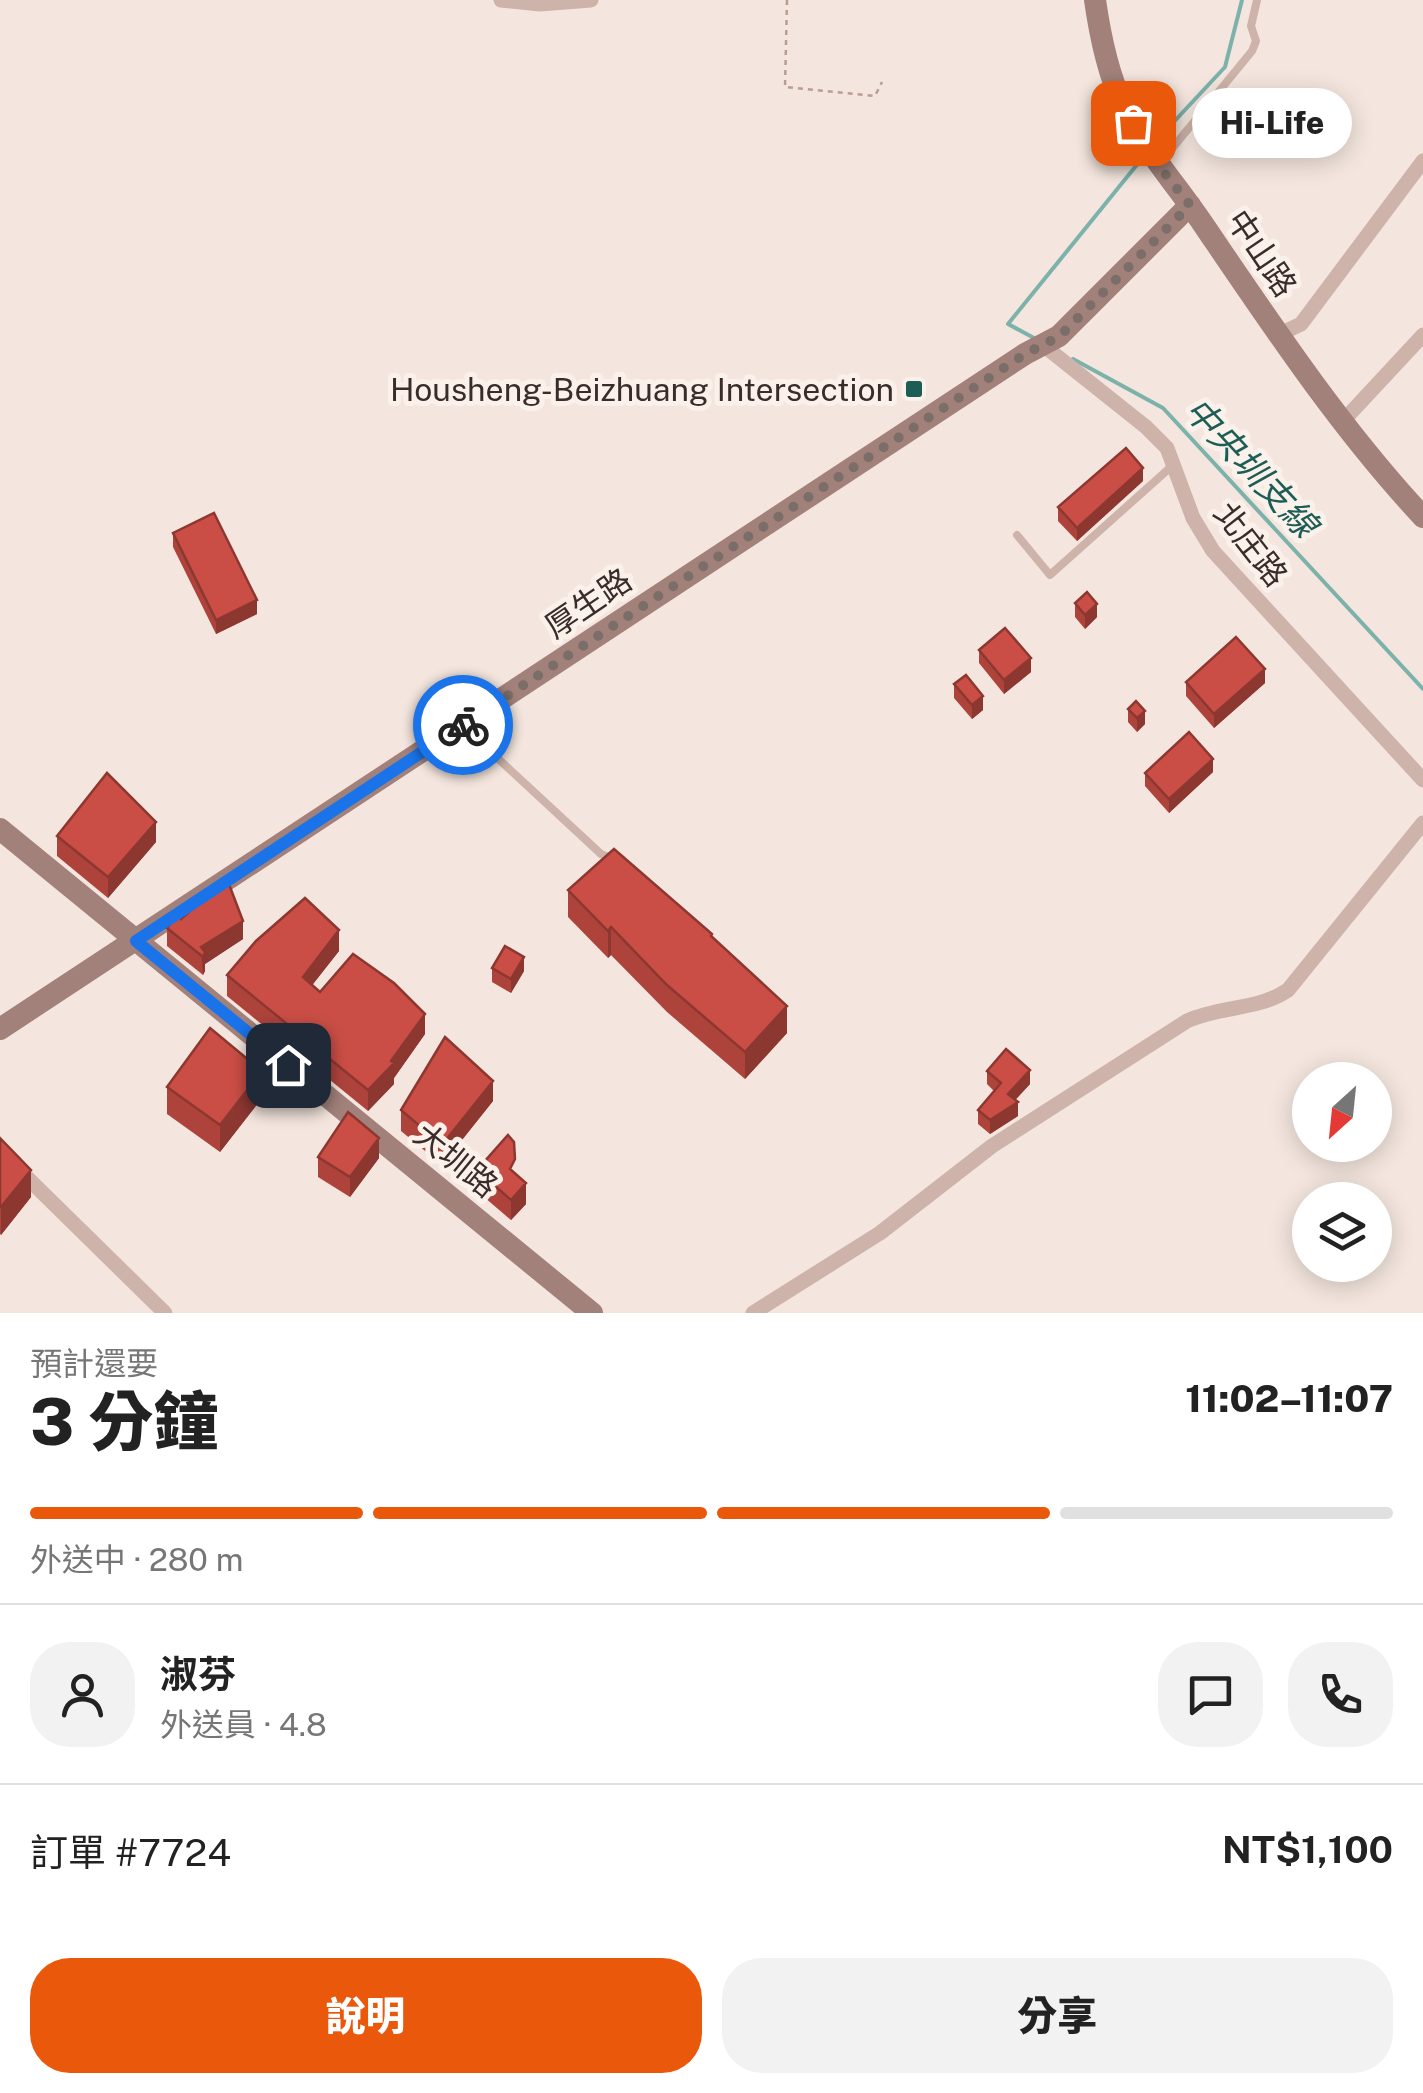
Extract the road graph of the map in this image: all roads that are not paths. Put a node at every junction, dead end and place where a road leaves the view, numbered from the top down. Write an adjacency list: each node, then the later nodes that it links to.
1 (501, 0): 2 (street)
2 (591, 0)
3 (1096, 0): 5 (street, 中山路)
4 (1257, 0): 5 (lane)
5 (1153, 155): 7 (street, 中山路)
6 (1423, 160): 8 (street)
7 (1190, 205): 8 (street, 中山路); 10 (street, 厚生路)
8 (1278, 335): 11 (street, 中山路)
9 (1423, 335): 11 (street)
10 (1042, 345): 12 (street, 北庄路); 15 (street, 厚生路)
11 (1344, 420): 13 (street, 中山路)
12 (1172, 466): 14 (lane); 16 (street, 北庄路)
13 (1423, 517)
14 (1017, 535)
15 (463, 726): 19 (lane); 20 (street, 厚生路)
16 (1423, 780)
17 (1423, 823): 25 (street)
18 (0, 829): 20 (street, 大圳路)
19 (621, 862)
20 (136, 941): 21 (street, 厚生路); 24 (street, 大圳路)
21 (0, 1029)
22 (0, 1151): 23 (street)
23 (165, 1313)
24 (592, 1313)
25 (753, 1313)

